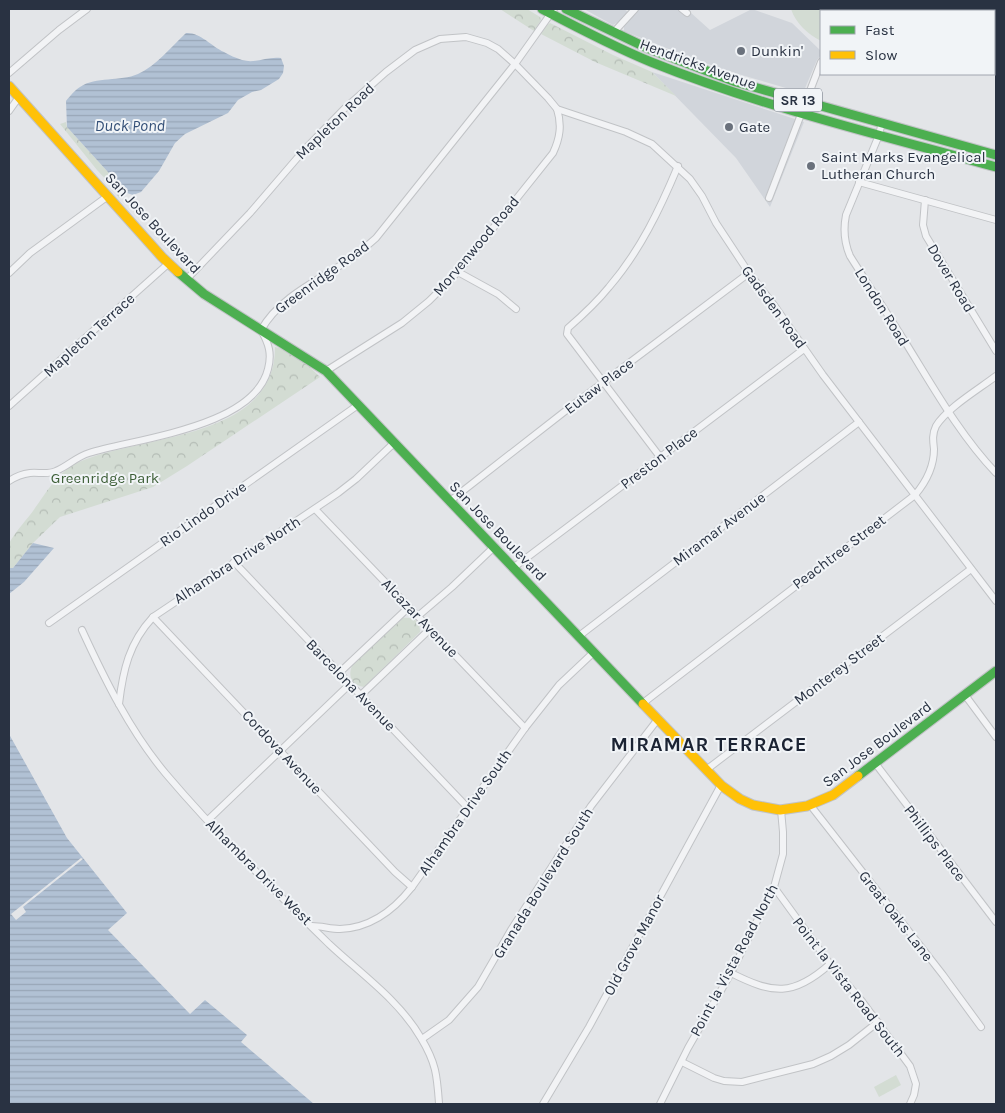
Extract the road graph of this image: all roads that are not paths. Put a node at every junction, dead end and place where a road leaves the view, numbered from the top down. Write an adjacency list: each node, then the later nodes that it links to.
1 (87, 9): 9 (street)
2 (566, 9): 5 (street, Hendricks Avenue / SR 13)
3 (635, 9): 5 (street)
4 (548, 10): 6 (street, Hendricks Avenue / SR 13); 7 (street, Greenridge Road)
5 (613, 33): 6 (street); 10 (street, Hendricks Avenue / SR 13)
6 (608, 43): 12 (street, Hendricks Avenue / SR 13)
7 (515, 64): 15 (street); 34 (street, Mapleton Road); 36 (street, Greenridge Road)
8 (820, 65): 14 (street)
9 (9, 74)
10 (744, 84): 12 (street); 14 (street, Hendricks Avenue / SR 13)
11 (9, 86): 13 (street, San Jose Boulevard)
12 (740, 95): 17 (street, Hendricks Avenue / SR 13)
13 (19, 97): 16 (street); 26 (street, San Jose Boulevard)
14 (806, 102): 17 (street); 18 (street, Hendricks Avenue / SR 13)
15 (556, 109): 23 (street, Gadsden Road); 31 (street, Morvenwood Road)
16 (9, 111)
17 (802, 113): 19 (street, Hendricks Avenue / SR 13); 27 (street)
18 (882, 122): 19 (street, London Road); 20 (street, Hendricks Avenue / SR 13)
19 (880, 135): 22 (street, Hendricks Avenue / SR 13); 25 (street, London Road)
20 (967, 147): 21 (street, Hendricks Avenue / SR 13); 22 (street)
21 (996, 155)
22 (964, 158): 24 (street, Hendricks Avenue / SR 13)
23 (678, 166): 33 (street, Gadsden Road); 41 (street)
24 (996, 166)
25 (859, 182): 28 (street); 44 (street, London Road)
26 (108, 196): 30 (street, San Jose Boulevard); 32 (street)
27 (769, 198)
28 (925, 200): 29 (street); 38 (street, Dover Road)
29 (996, 220)
30 (169, 264): 34 (street, San Jose Boulevard); 43 (street, Mapleton Terrace)
31 (458, 272): 35 (street); 39 (street, Morvenwood Road)
32 (9, 273)
33 (749, 273): 37 (street, Gadsden Road); 41 (street, Eutaw Place)
34 (186, 280): 36 (street, San Jose Boulevard)
35 (516, 309)
36 (261, 330): 39 (street, San Jose Boulevard); 49 (street)
37 (804, 349): 45 (street, Gadsden Road); 47 (street, Preston Place)
38 (996, 351)
39 (326, 371): 42 (street, San Jose Boulevard)
40 (996, 376): 44 (street, Peachtree Street)
41 (604, 382): 47 (street); 51 (street, Eutaw Place)
42 (358, 404): 46 (street, San Jose Boulevard); 61 (street, Rio Lindo Drive)
43 (9, 406)
44 (949, 412): 48 (street, London Road); 50 (street, Peachtree Street)
45 (859, 422): 50 (street, Gadsden Road); 64 (street, Miramar Avenue)
46 (394, 443): 51 (street, San Jose Boulevard); 52 (street, Alhambra Drive North)
47 (660, 457): 55 (street, Preston Place)
48 (996, 473)
49 (9, 481)
50 (915, 495): 56 (street, Gadsden Road); 71 (street, Peachtree Street)
51 (450, 501): 53 (street, San Jose Boulevard)
52 (316, 509): 54 (street, Alhambra Drive North); 58 (street, Alcazar Avenue)
53 (494, 547): 55 (street, San Jose Boulevard); 60 (street)
54 (234, 562): 59 (street, Alhambra Drive North); 67 (street, Barcelona Avenue)
55 (513, 568): 64 (street, San Jose Boulevard)
56 (972, 569): 57 (street, Gadsden Road); 78 (street, Monterey Street)
57 (996, 602)
58 (409, 607): 60 (street, Alcazar Avenue); 67 (street)
59 (152, 616): 72 (street, Alhambra Drive North); 76 (street, Cordova Avenue)
60 (418, 616): 62 (street, Alcazar Avenue)
61 (49, 623)
62 (430, 629): 69 (street); 74 (street, Alcazar Avenue)
63 (82, 630): 72 (street, Alhambra Drive West)
64 (579, 636): 65 (street, San Jose Boulevard)
65 (594, 652): 71 (street, San Jose Boulevard); 74 (street, Alhambra Drive South)
66 (996, 671): 70 (street, San Jose Boulevard)
67 (339, 673): 68 (street, Barcelona Avenue)
68 (350, 684): 69 (street, Barcelona Avenue); 76 (street)
69 (360, 695): 81 (street, Barcelona Avenue)
70 (964, 695): 75 (street); 77 (street, San Jose Boulevard)
71 (643, 703): 73 (street, San Jose Boulevard)
72 (118, 704): 83 (street, Alhambra Drive West)
73 (658, 719): 78 (street, San Jose Boulevard); 92 (street, Granada Boulevard South)
74 (524, 728): 81 (street, Alhambra Drive South)
75 (996, 737)
76 (280, 750): 83 (street); 84 (street, Cordova Avenue)
77 (875, 763): 80 (street, San Jose Boulevard); 86 (street, Phillips Place)
78 (706, 770): 79 (street, San Jose Boulevard)
79 (721, 785): 82 (street, San Jose Boulevard); 95 (street, Old Grove Manor)
80 (811, 806): 82 (street, San Jose Boulevard); 91 (street, Great Oaks Lane)
81 (468, 808): 84 (street, Alhambra Drive South)
82 (781, 810): 85 (street, Point la Vista Road North)
83 (208, 820): 87 (street, Alhambra Drive West)
84 (412, 886): 87 (street, Alhambra Drive South)
85 (774, 887): 88 (street, Point la Vista Road South); 89 (street, Point la Vista Road North)
86 (996, 922)
87 (312, 926): 92 (street, Alhambra Drive West)
88 (830, 964): 89 (street); 90 (street, Point la Vista Road South)
89 (731, 973): 93 (street, Point la Vista Road North)
90 (878, 1022): 93 (street); 97 (street, Point la Vista Road South)
91 (981, 1026)
92 (422, 1039): 94 (street, Alhambra Drive West)
93 (682, 1062): 96 (street, Point la Vista Road North)
94 (439, 1103)
95 (543, 1104)
96 (660, 1104)
97 (910, 1104)

